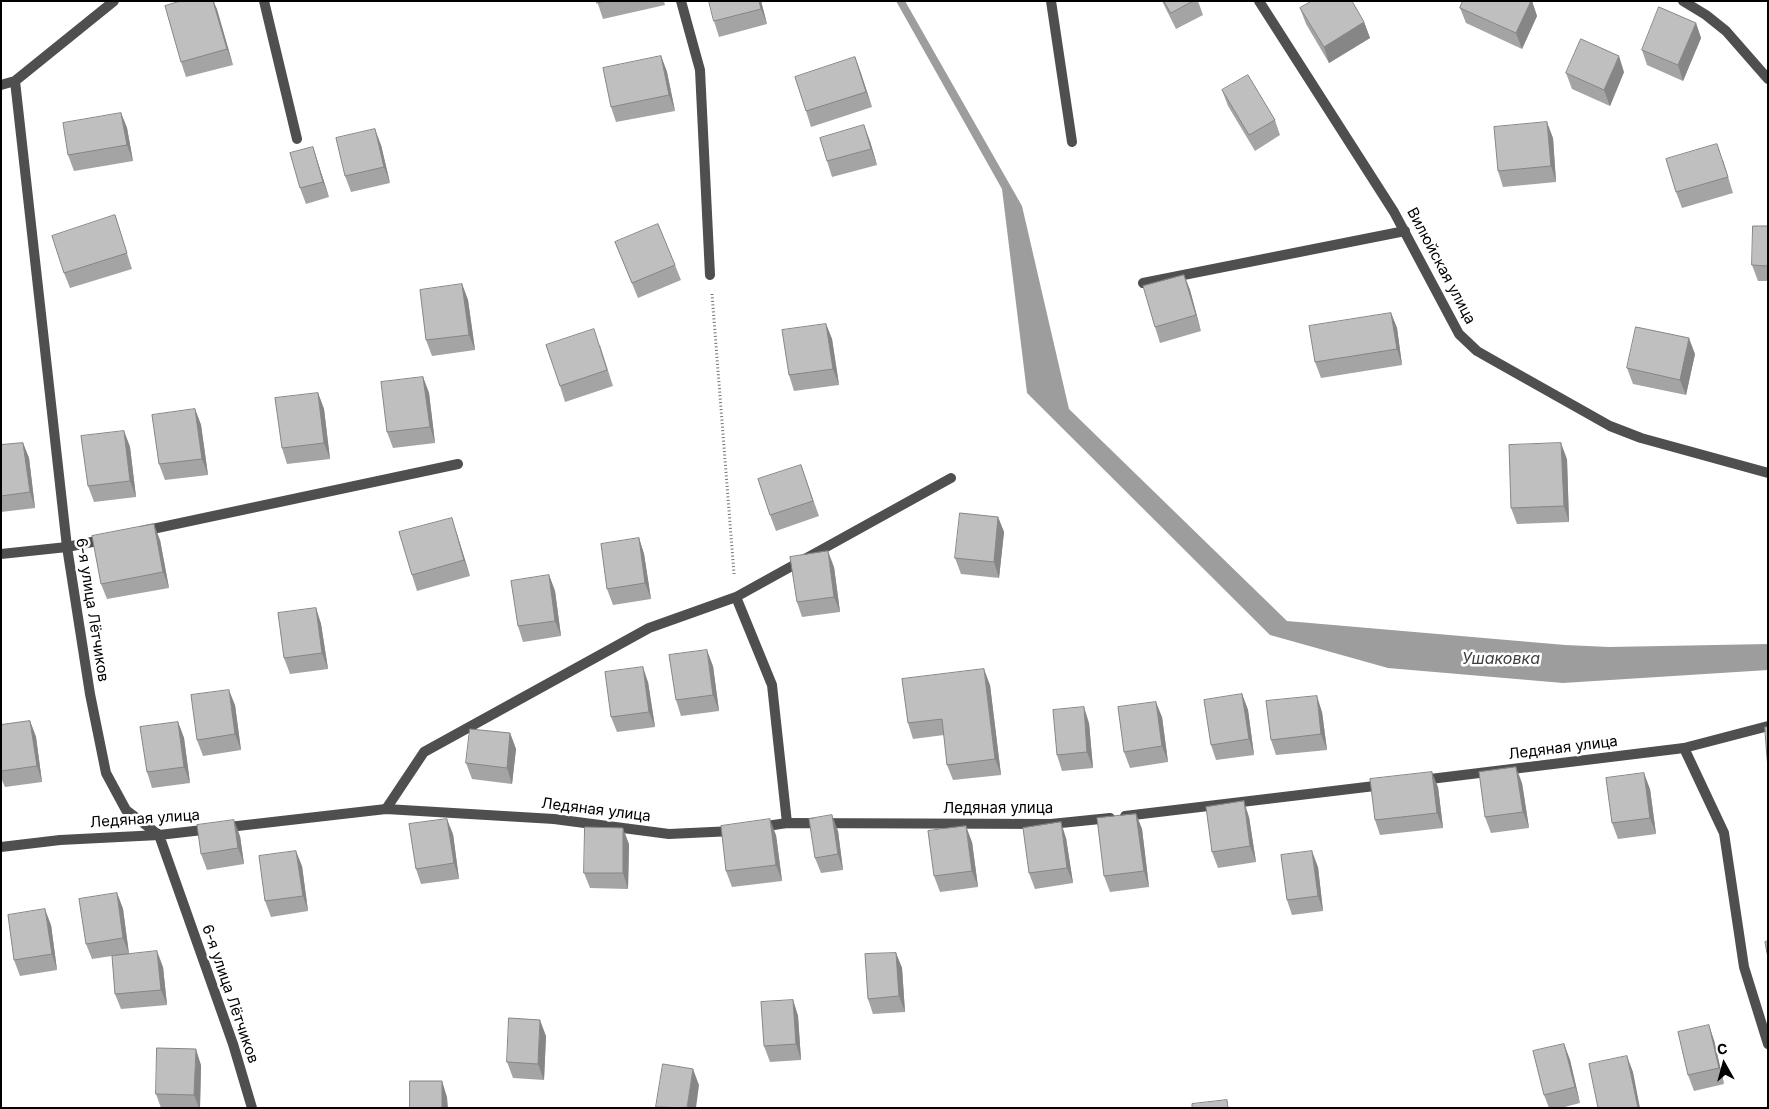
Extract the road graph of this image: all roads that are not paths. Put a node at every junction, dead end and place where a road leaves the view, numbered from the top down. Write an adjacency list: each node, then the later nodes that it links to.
1 (114, 1): 8 (street)
2 (264, 1): 10 (street)
3 (681, 1): 13 (street)
4 (1051, 1): 11 (street)
5 (1259, 1): 12 (street, Вилюйская улица)
6 (1683, 1): 7 (street)
7 (1768, 79)
8 (16, 81): 9 (street); 20 (street, 6-я улица Лётчиков)
9 (1, 84)
10 (297, 139)
11 (1072, 142)
12 (1404, 231): 14 (street); 16 (street, Вилюйская улица)
13 (710, 275)
14 (1143, 284)
15 (458, 464): 18 (street)
16 (1768, 473)
17 (951, 478): 22 (street)
18 (136, 533)
19 (116, 537): 20 (street)
20 (67, 547): 21 (street); 29 (street, 6-я улица Лётчиков)
21 (1, 554)
22 (736, 597): 27 (street); 28 (street)
23 (1768, 726): 24 (street, Ледяная улица)
24 (1684, 748): 25 (street, Ледяная улица); 31 (street)
25 (1409, 782)
26 (1389, 784): 28 (street, Ледяная улица)
27 (386, 809): 28 (street, Ледяная улица); 29 (street, Ледяная улица)
28 (787, 823)
29 (159, 835): 30 (street, Ледяная улица); 32 (street, 6-я улица Лётчиков)
30 (1, 847)
31 (1768, 1044)
32 (252, 1108)

